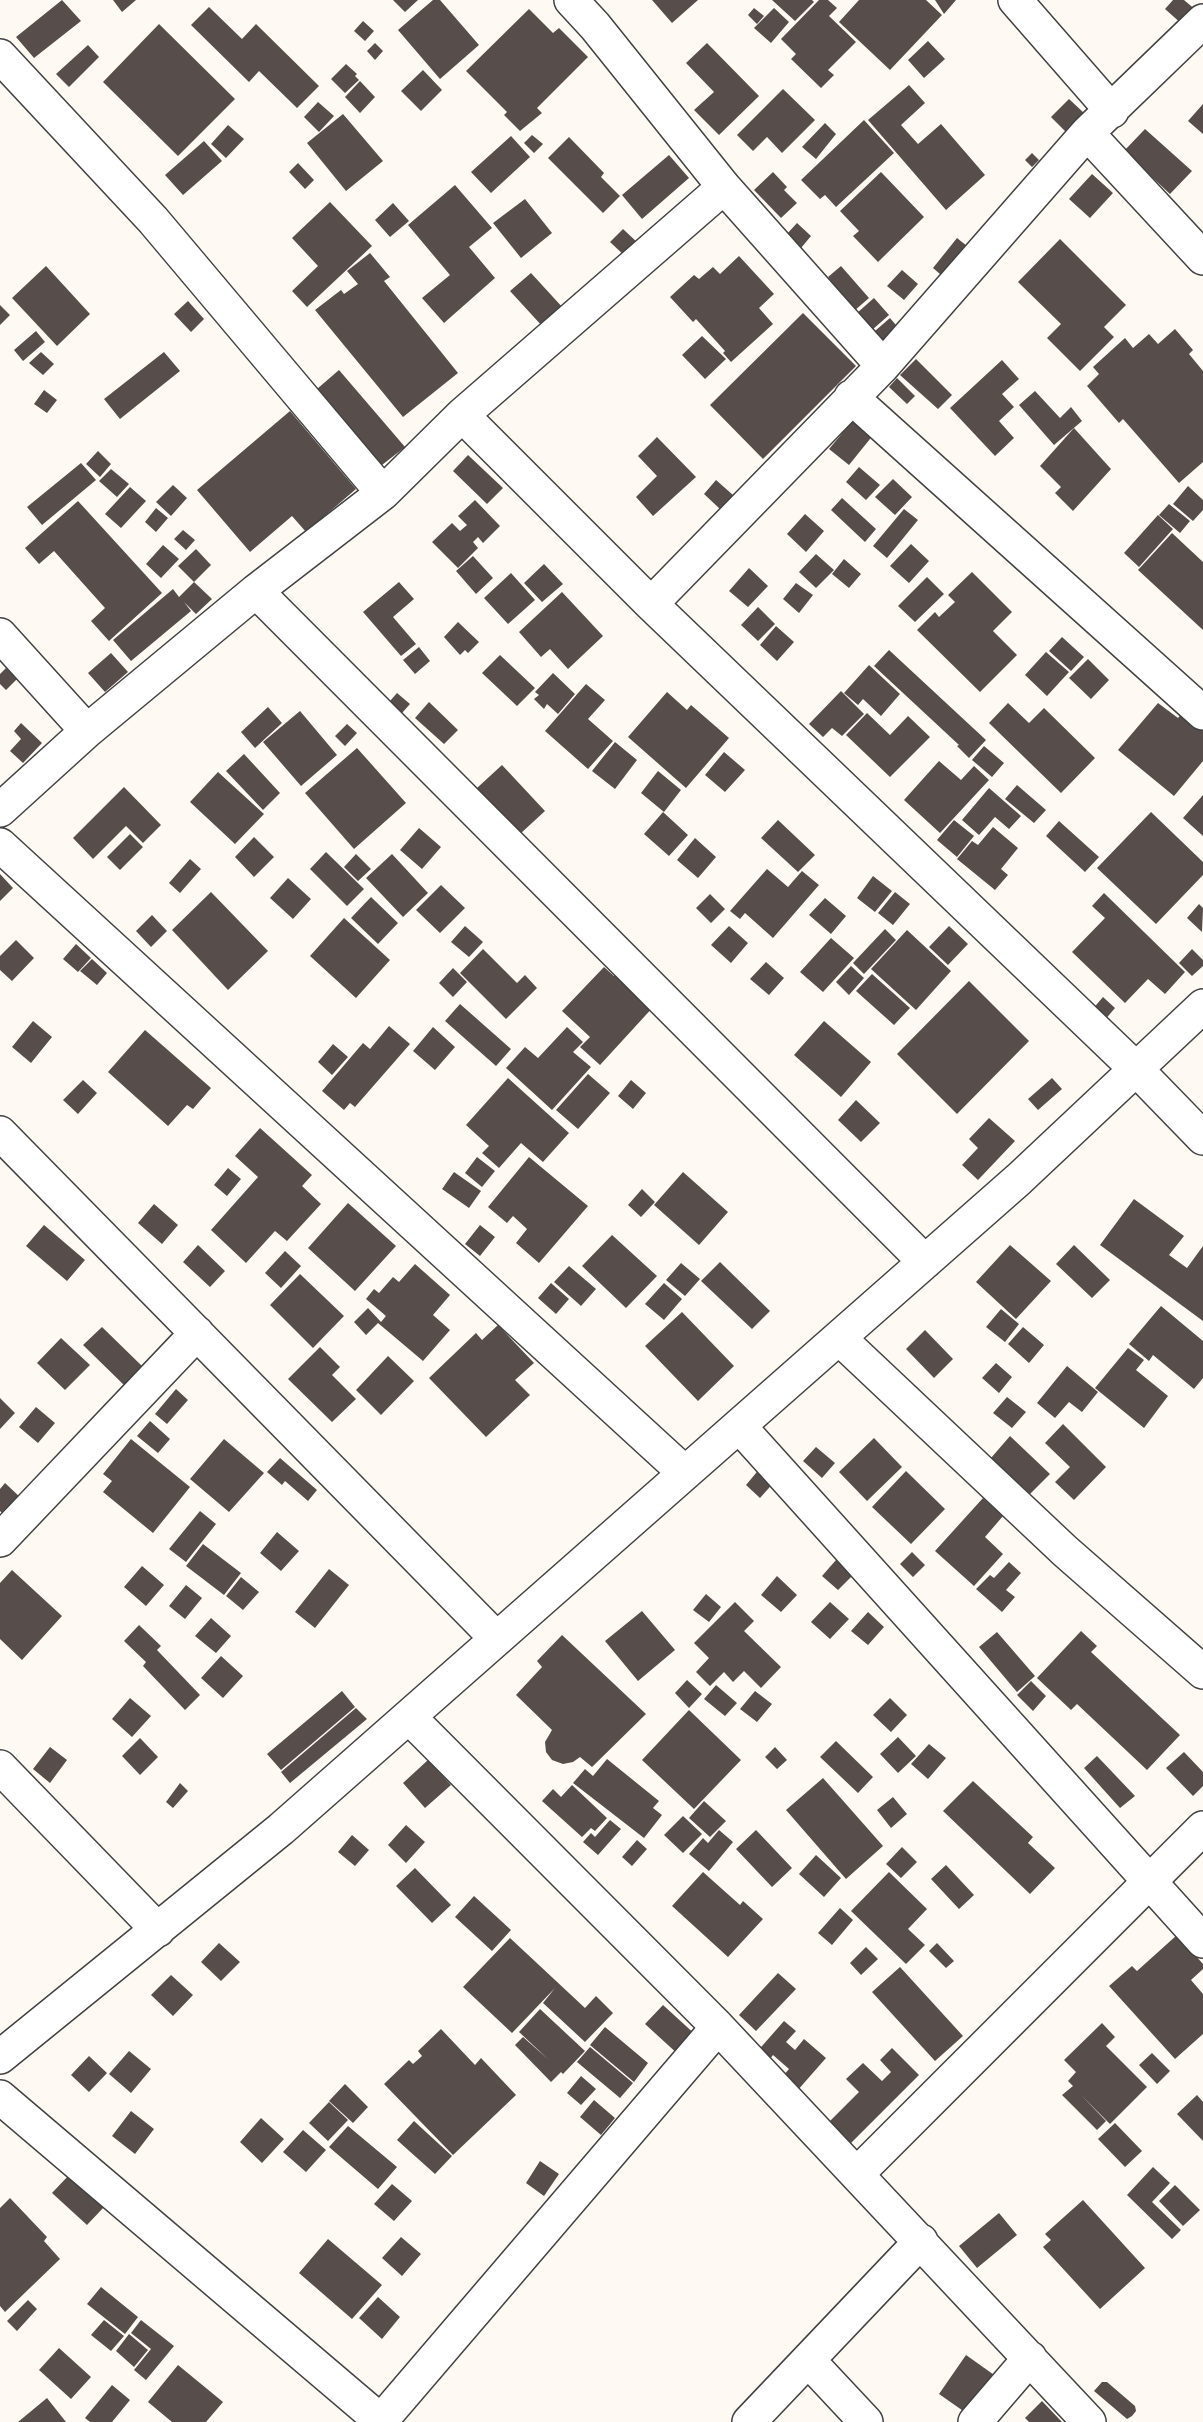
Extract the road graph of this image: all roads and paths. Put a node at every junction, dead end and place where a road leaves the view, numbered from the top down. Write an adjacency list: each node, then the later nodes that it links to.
1 (571, 0): 7 (street)
2 (1015, 0): 5 (street)
3 (1203, 21): 5 (street)
4 (0, 56): 12 (street)
5 (1112, 111): 6 (street)
6 (1086, 133): 8 (street); 9 (street)
7 (724, 187): 9 (street); 11 (street)
8 (1203, 257)
9 (883, 366): 10 (street)
10 (851, 397): 14 (street); 16 (street)
11 (462, 415): 12 (street); 14 (street)
12 (382, 493): 13 (street)
13 (256, 591): 17 (street); 24 (street)
14 (651, 604): 21 (street)
15 (0, 635): 17 (street)
16 (1203, 713)
17 (87, 731): 18 (street)
18 (0, 810)
19 (0, 845): 28 (street)
20 (1203, 1006): 21 (street)
21 (1136, 1069): 23 (street); 24 (street)
22 (0, 1133): 25 (street)
23 (1203, 1138)
24 (925, 1262): 26 (street)
25 (197, 1333): 29 (street); 30 (street)
26 (839, 1338): 27 (street); 31 (street)
27 (739, 1426): 28 (street); 35 (street)
28 (685, 1473): 30 (street)
29 (0, 1540)
30 (497, 1639): 32 (street)
31 (1203, 1672)
32 (409, 1717): 36 (street); 38 (street)
33 (0, 1767): 36 (street)
34 (1203, 1828): 35 (street)
35 (1150, 1880): 37 (street); 41 (street)
36 (158, 1930): 39 (street)
37 (1203, 1941)
38 (718, 2026): 41 (street); 45 (street)
39 (0, 2057)
40 (0, 2097): 45 (street)
41 (858, 2173): 42 (street)
42 (921, 2241): 43 (street); 44 (street)
43 (1030, 2358): 48 (street); 49 (street)
44 (808, 2360): 46 (street); 47 (street)
45 (381, 2422)
46 (749, 2422)
47 (866, 2422)
48 (975, 2422)
49 (1089, 2422)

